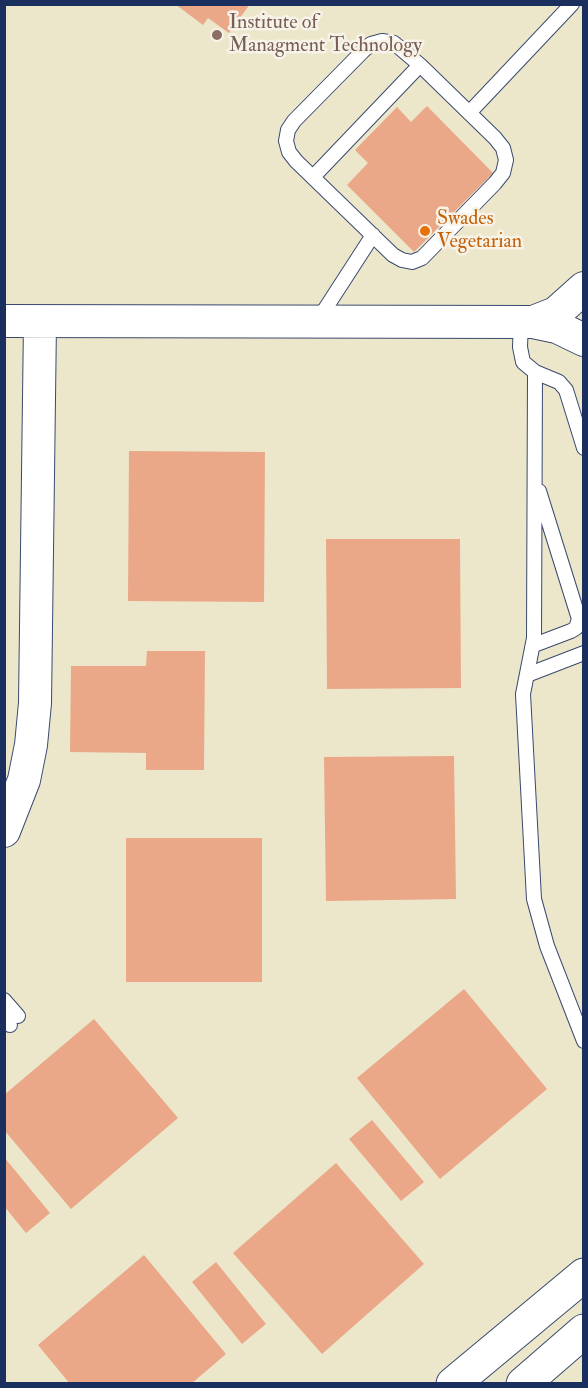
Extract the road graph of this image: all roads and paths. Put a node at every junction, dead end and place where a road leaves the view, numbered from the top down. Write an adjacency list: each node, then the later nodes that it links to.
1 (572, 4): 3 (lane)
2 (420, 66): 3 (lane); 4 (lane); 4 (lane)
3 (469, 113): 5 (lane)
4 (313, 177): 5 (lane)
5 (373, 235): 7 (lane)
6 (584, 288): 10 (street)
7 (318, 320): 9 (street); 10 (street)
8 (4, 321): 9 (street)
9 (40, 322): 18 (street)
10 (527, 322): 11 (street); 12 (lane)
11 (584, 340)
12 (535, 372): 13 (lane); 14 (lane)
13 (584, 448)
14 (535, 478): 15 (lane); 15 (lane)
15 (534, 645): 17 (lane)
16 (584, 653): 17 (lane)
17 (527, 675): 21 (lane)
18 (4, 831)
19 (4, 1000): 20 (lane)
20 (11, 1020)
21 (584, 1041)
22 (584, 1275): 24 (main road)
23 (584, 1331): 25 (main road)
24 (453, 1383)
25 (523, 1383)

